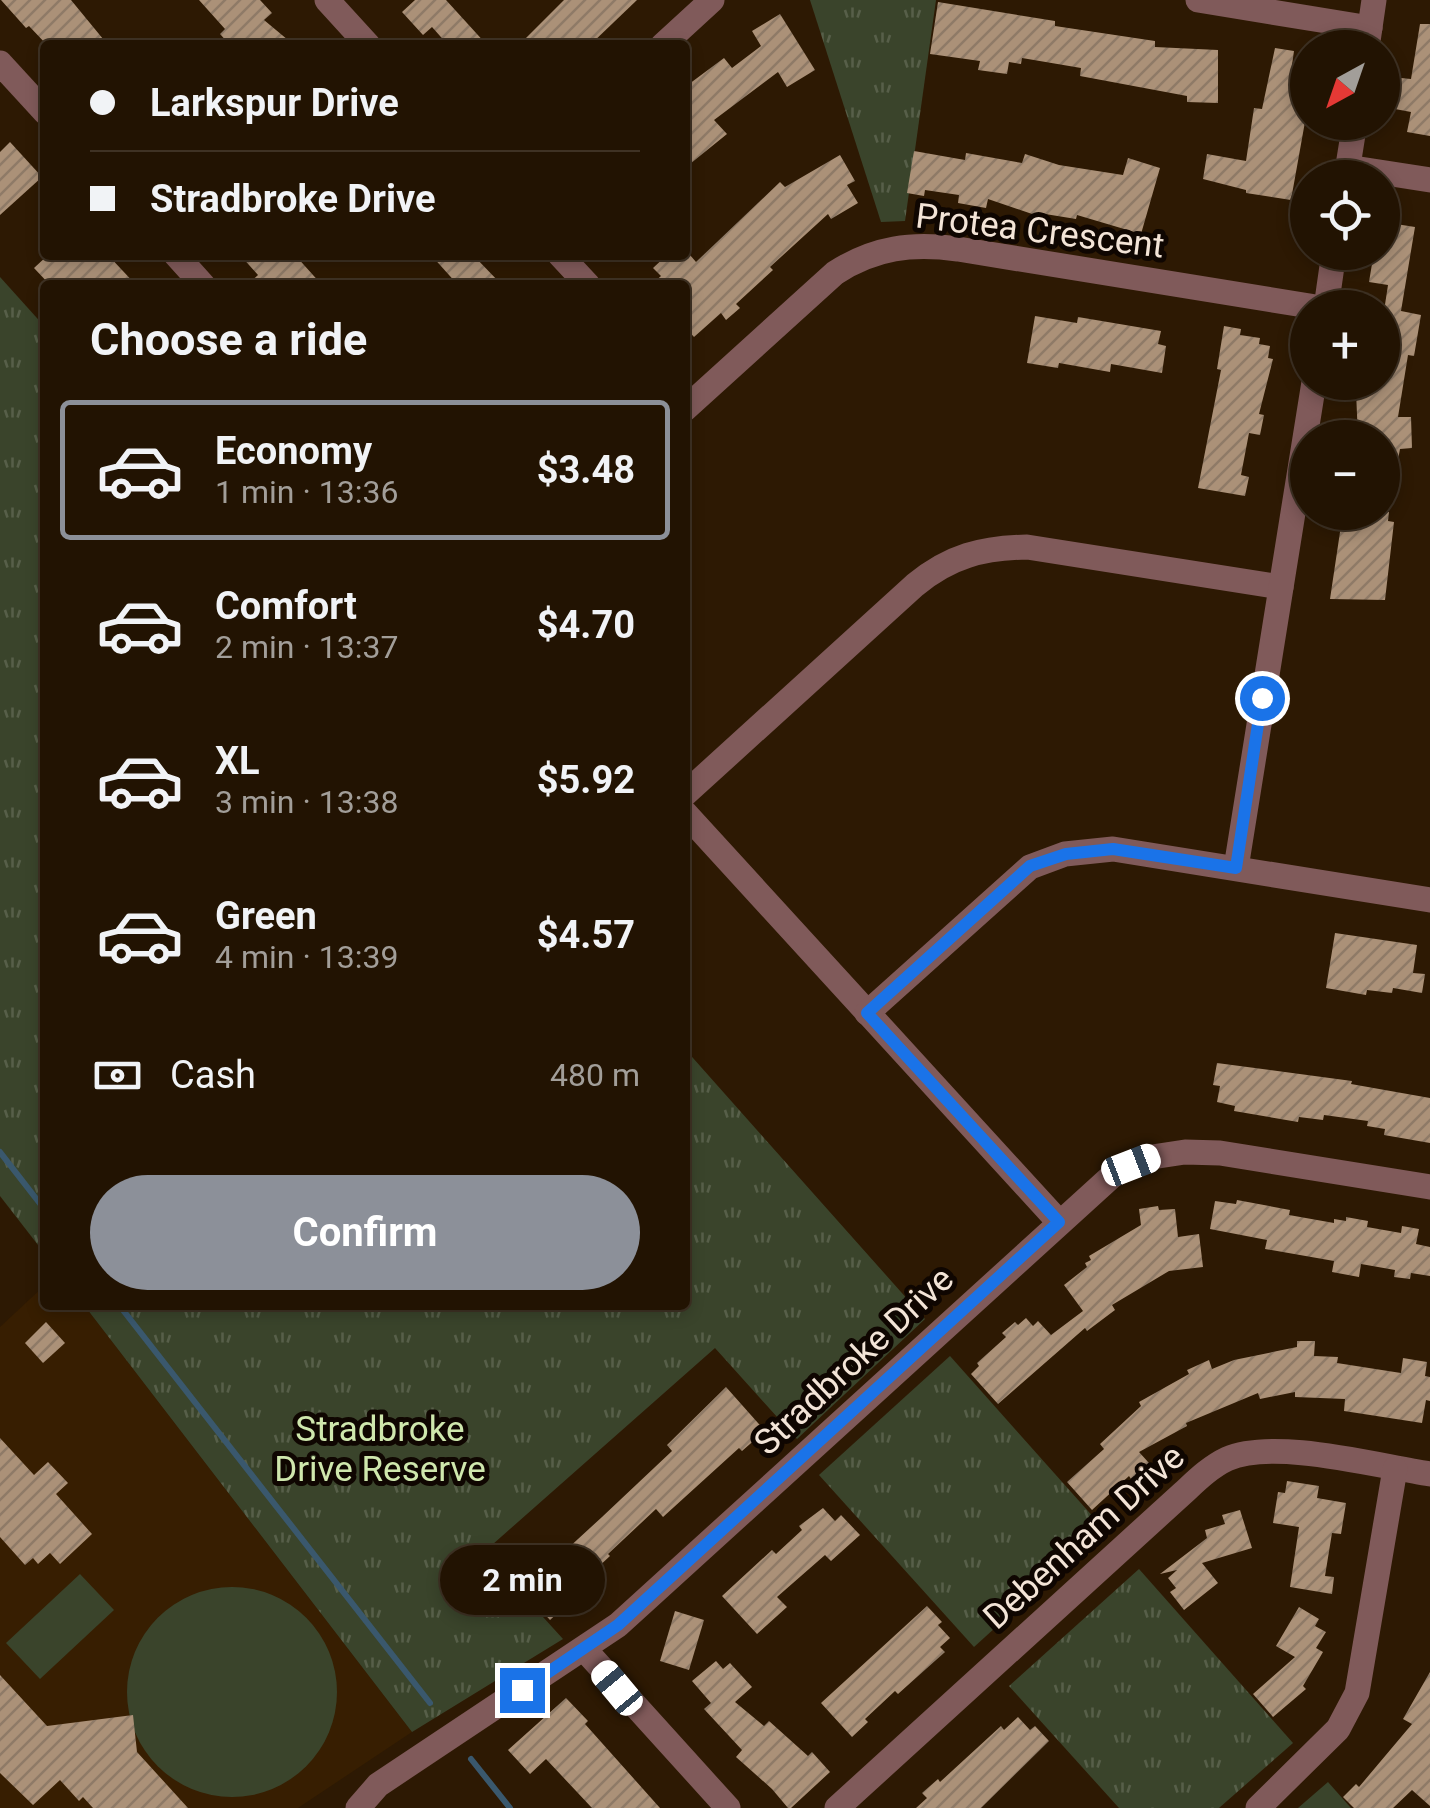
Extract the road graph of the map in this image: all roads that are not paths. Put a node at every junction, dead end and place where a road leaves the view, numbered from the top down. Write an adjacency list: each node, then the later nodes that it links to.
1 (327, 0): 7 (street)
2 (711, 0): 8 (street)
3 (1198, 0): 5 (street)
4 (1374, 0): 6 (street)
5 (1332, 30)
6 (1369, 30)
7 (363, 40)
8 (667, 40)
9 (0, 63): 10 (street)
10 (40, 107)
11 (1400, 177): 12 (street)
12 (1430, 180)
13 (180, 260): 15 (street)
14 (565, 260): 16 (street)
15 (198, 280)
16 (583, 280)
17 (1290, 303): 18 (street, Protea Crescent)
18 (690, 398)
19 (1311, 400): 20 (street)
20 (1280, 587): 21 (street); 23 (street)
21 (690, 789)
22 (690, 818): 25 (street)
23 (1236, 868): 24 (street); 25 (street)
24 (1430, 900)
25 (867, 1013): 27 (street)
26 (1430, 1187): 27 (street, Stradbroke Drive)
27 (1059, 1222): 30 (street, Stradbroke Drive)
28 (1395, 1469): 29 (street, Debenham Drive); 35 (street, Debenham Drive); 36 (street)
29 (1430, 1474)
30 (585, 1650): 31 (street, Stradbroke Drive); 34 (street)
31 (378, 1786): 32 (street, Stradbroke Drive); 33 (street, Stradbroke Drive)
32 (340, 1808)
33 (358, 1808)
34 (728, 1808)
35 (838, 1808)
36 (1258, 1808)

